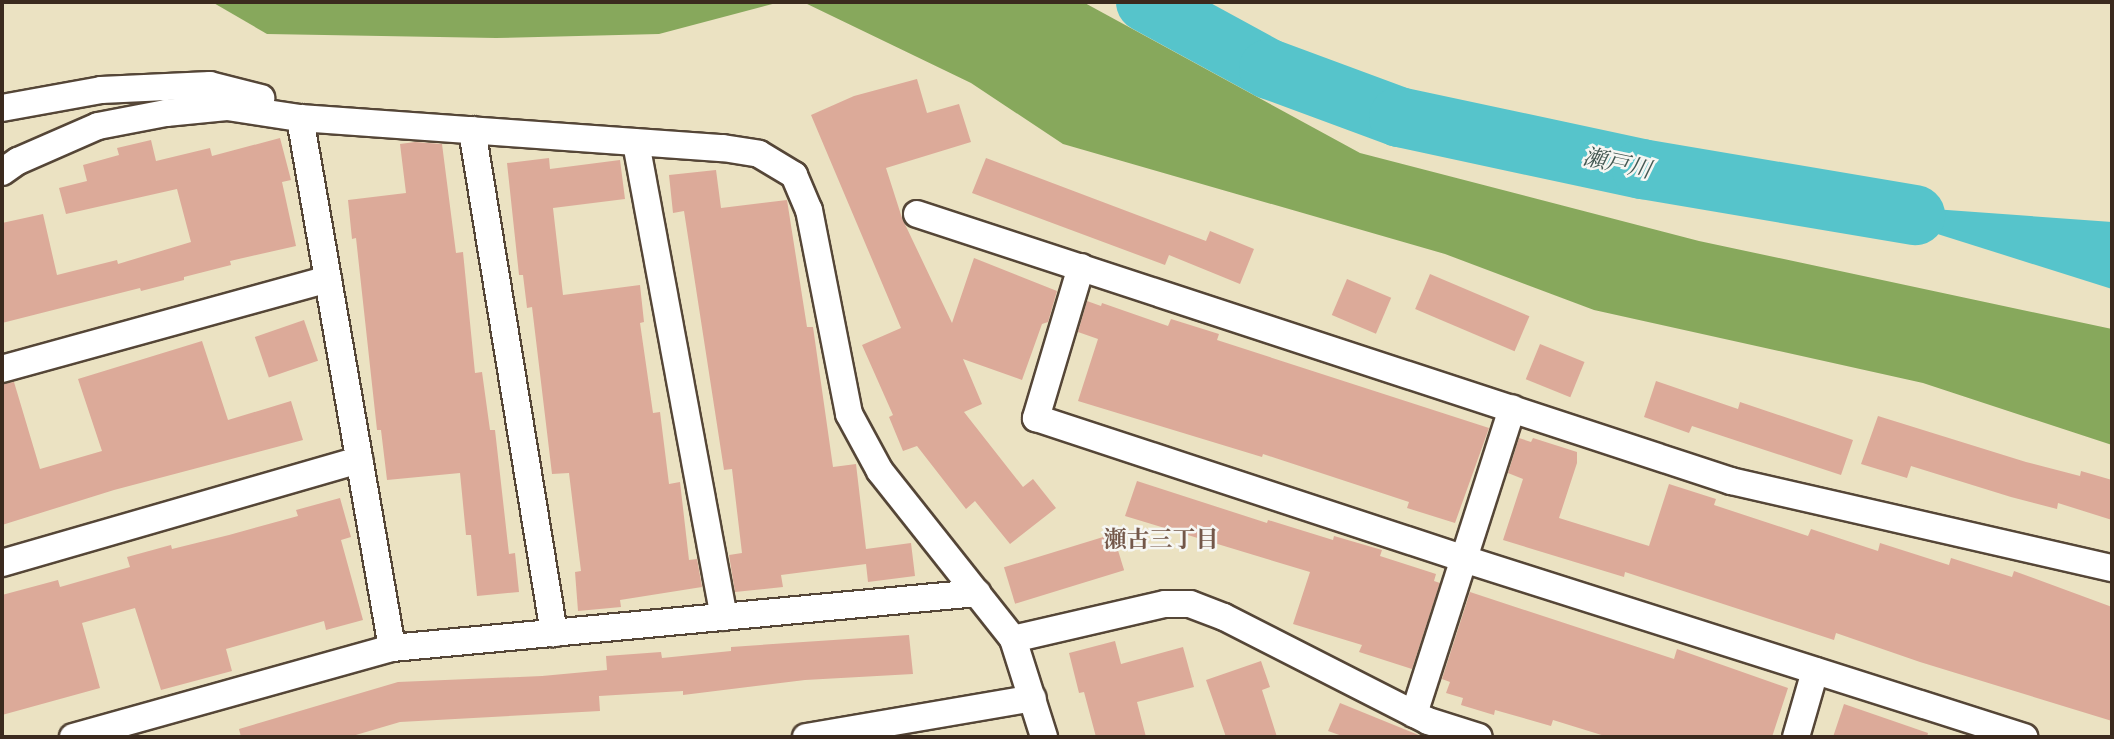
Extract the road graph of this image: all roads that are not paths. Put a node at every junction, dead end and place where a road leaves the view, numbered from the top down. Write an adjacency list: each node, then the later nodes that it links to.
1 (2, 108): 2 (street)
2 (300, 118): 3 (street); 5 (street); 8 (street)
3 (472, 130): 4 (street); 17 (street)
4 (636, 143): 15 (street); 16 (street)
5 (2, 172)
6 (917, 214): 7 (street)
7 (1081, 267): 10 (street); 12 (street)
8 (328, 279): 9 (street); 11 (street)
9 (2, 369)
10 (1512, 408): 12 (street); 14 (street)
11 (359, 460): 13 (street); 19 (street)
12 (1464, 559): 20 (street); 22 (street)
13 (2, 564)
14 (2112, 568)
15 (976, 593): 16 (street); 18 (street)
16 (724, 617): 17 (street)
17 (554, 632): 19 (street)
18 (1013, 639): 21 (street); 22 (street)
19 (392, 648): 23 (street)
20 (1815, 671): 27 (street); 28 (street)
21 (1033, 698): 24 (street); 25 (street)
22 (1426, 724): 26 (street)
23 (73, 737)
24 (806, 737)
25 (1044, 737)
26 (1479, 737)
27 (1796, 737)
28 (2024, 737)

